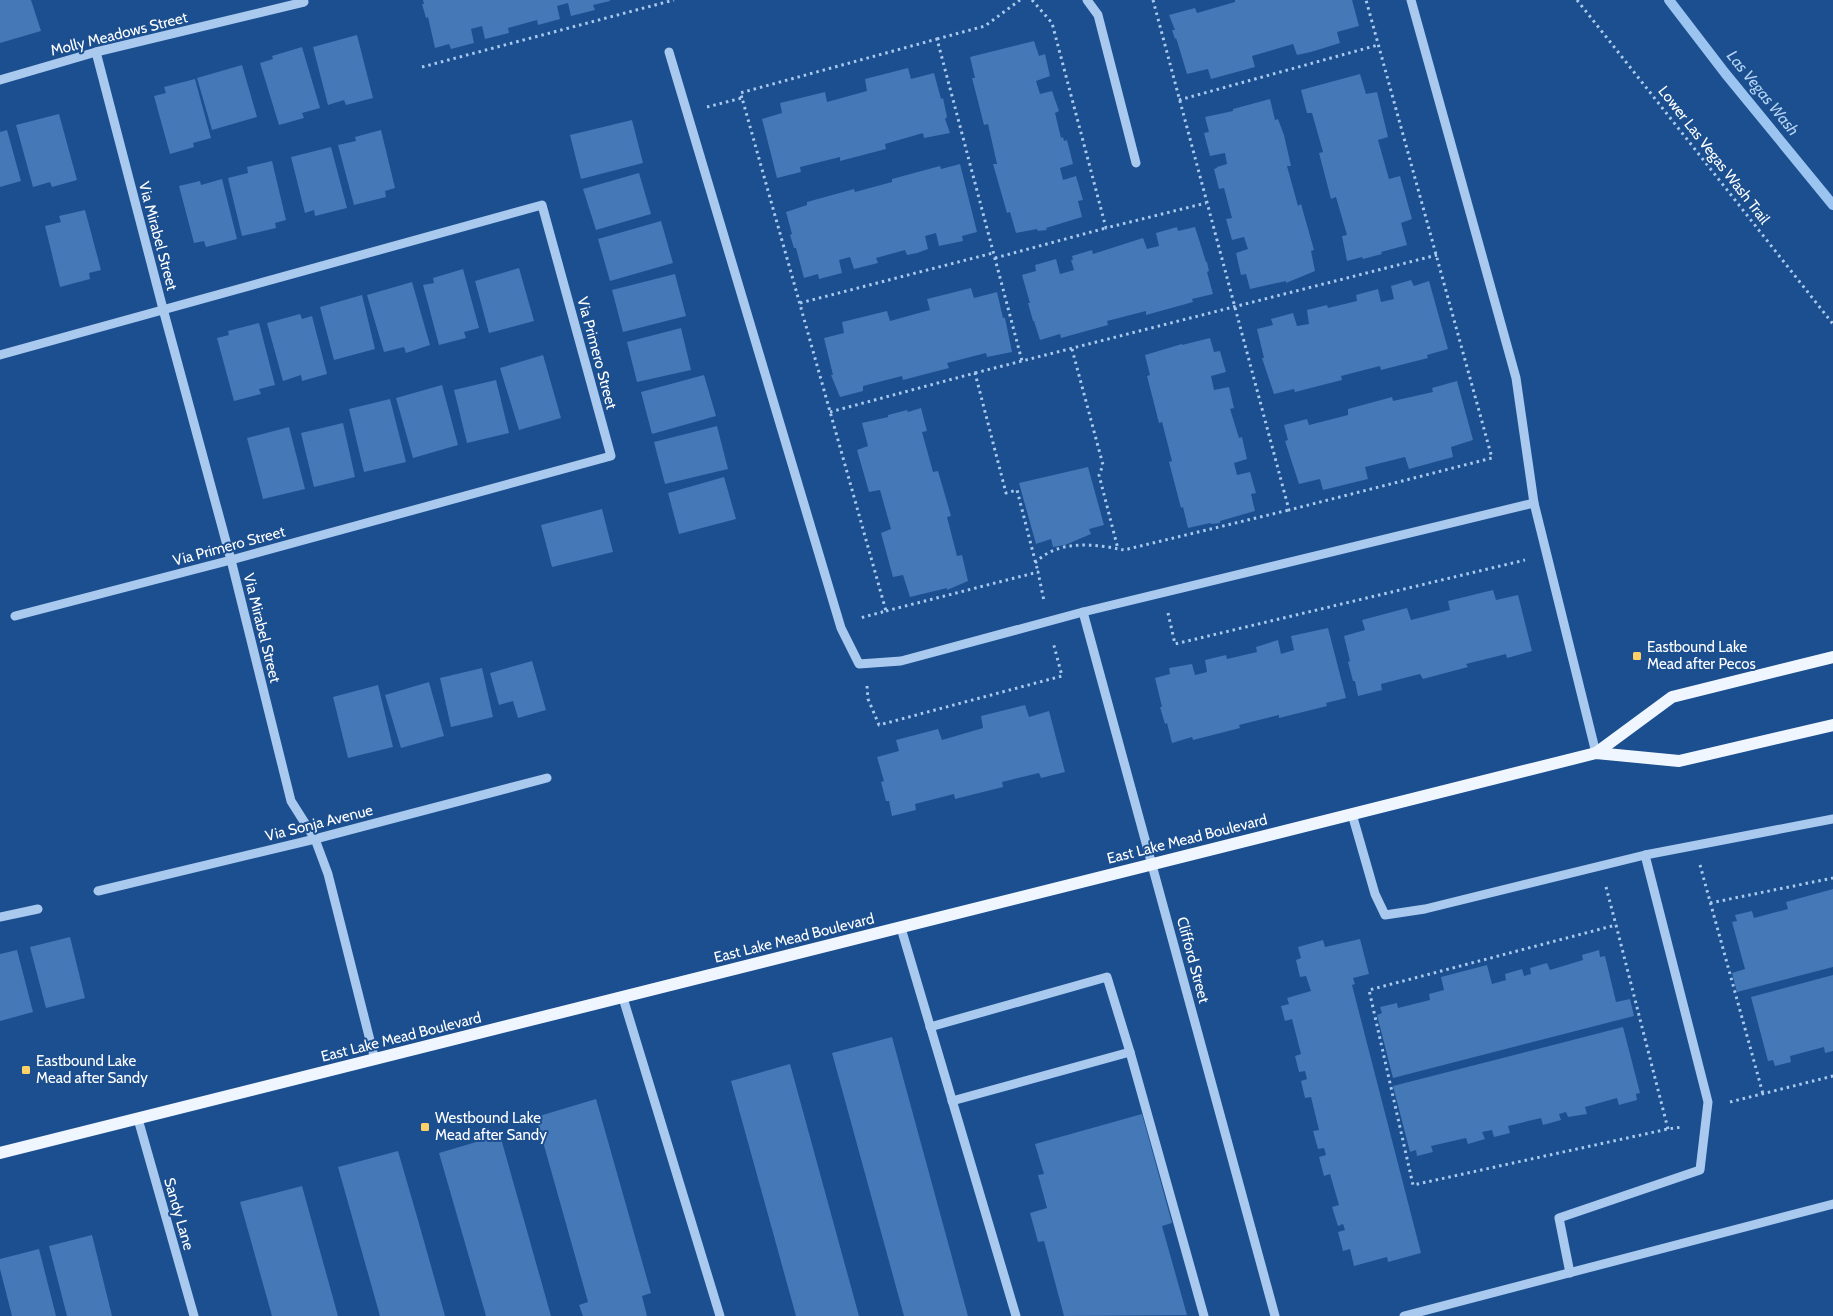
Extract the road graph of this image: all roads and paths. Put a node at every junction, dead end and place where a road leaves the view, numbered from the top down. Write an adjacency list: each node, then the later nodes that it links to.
1 (674, 0): 14 (path)
2 (1020, 0): 10 (path)
3 (1032, 0): 21 (path)
4 (1087, 0): 19 (street)
5 (1153, 0): 17 (path)
6 (1366, 0): 11 (path)
7 (1411, 0): 34 (street)
8 (1577, 0): 28 (path, Lower Las Vegas Wash Trail)
9 (304, 1): 12 (street, Molly Meadows Street)
10 (937, 39): 16 (path); 22 (path)
11 (1378, 45): 17 (path); 23 (path)
12 (96, 52): 15 (street, Molly Meadows Street); 27 (street, Via Mirabel Street)
13 (669, 52): 18 (street)
14 (422, 67)
15 (0, 80)
16 (742, 98): 18 (path); 25 (path)
17 (1179, 100): 20 (path)
18 (686, 112): 46 (street)
19 (1136, 163)
20 (1206, 203): 21 (path); 26 (path)
21 (1106, 228): 24 (path)
22 (993, 253): 24 (path); 25 (path)
23 (1437, 255): 26 (path); 35 (path)
24 (995, 258): 31 (path)
25 (800, 303): 33 (path)
26 (1234, 307): 29 (path); 35 (path)
27 (163, 309): 30 (street, Via Primero Street); 38 (street, Via Mirabel Street); 38 (street, Via Primero Street)
28 (1833, 324)
29 (1072, 349): 31 (path); 36 (path)
30 (0, 355)
31 (1022, 361): 32 (path)
32 (975, 373): 33 (path); 39 (path)
33 (830, 412): 42 (path)
34 (1534, 503): 37 (street); 41 (street)
35 (1289, 510): 36 (path)
36 (1118, 549): 39 (path)
37 (1547, 555): 41 (path); 50 (street)
38 (231, 560): 44 (street, Via Primero Street); 54 (street, Via Mirabel Street)
39 (1036, 563): 40 (path)
40 (1038, 572): 42 (path); 45 (path)
41 (1164, 593): 43 (street)
42 (886, 611): 46 (path)
43 (1083, 612): 45 (street); 57 (street, Clifford Street)
44 (15, 616)
45 (1048, 622): 48 (street); 48 (path)
46 (839, 624): 48 (street)
47 (1833, 657): 50 (main road, East Lake Mead Boulevard)
48 (865, 663)
49 (1833, 725): 50 (main road, East Lake Mead Boulevard)
50 (1596, 753): 52 (main road, East Lake Mead Boulevard)
51 (547, 778): 54 (street, Via Sonja Avenue)
52 (1352, 814): 57 (main road, East Lake Mead Boulevard); 58 (street)
53 (1833, 819): 55 (street)
54 (315, 839): 60 (street, Via Sonja Avenue); 69 (street, Via Mirabel Street)
55 (1695, 845): 56 (street); 61 (path)
56 (1645, 855): 58 (street); 73 (street)
57 (1152, 865): 65 (main road, East Lake Mead Boulevard); 84 (street, Clifford Street)
58 (1600, 866): 64 (path)
59 (1833, 878): 61 (path)
60 (98, 892)
61 (1710, 903): 71 (path)
62 (38, 909): 63 (street)
63 (0, 917)
64 (1616, 926): 76 (path); 76 (path)
65 (901, 928): 66 (main road, East Lake Mead Boulevard); 67 (street)
66 (623, 998): 69 (main road, East Lake Mead Boulevard); 81 (street)
67 (930, 1027): 68 (street); 72 (street)
68 (1130, 1052): 72 (street); 83 (street)
69 (375, 1060): 74 (main road, East Lake Mead Boulevard)
70 (1833, 1076): 71 (path)
71 (1763, 1094): 73 (path)
72 (952, 1101): 82 (street)
73 (1707, 1108): 75 (street)
74 (138, 1119): 77 (main road, East Lake Mead Boulevard); 80 (street, Sandy Lane)
75 (1705, 1126): 76 (path); 79 (street)
76 (1668, 1128)
77 (0, 1153)
78 (1833, 1204): 79 (street)
79 (1570, 1273): 85 (street)
80 (194, 1316)
81 (720, 1316)
82 (1016, 1316)
83 (1204, 1316)
84 (1275, 1316)
85 (1404, 1316)

